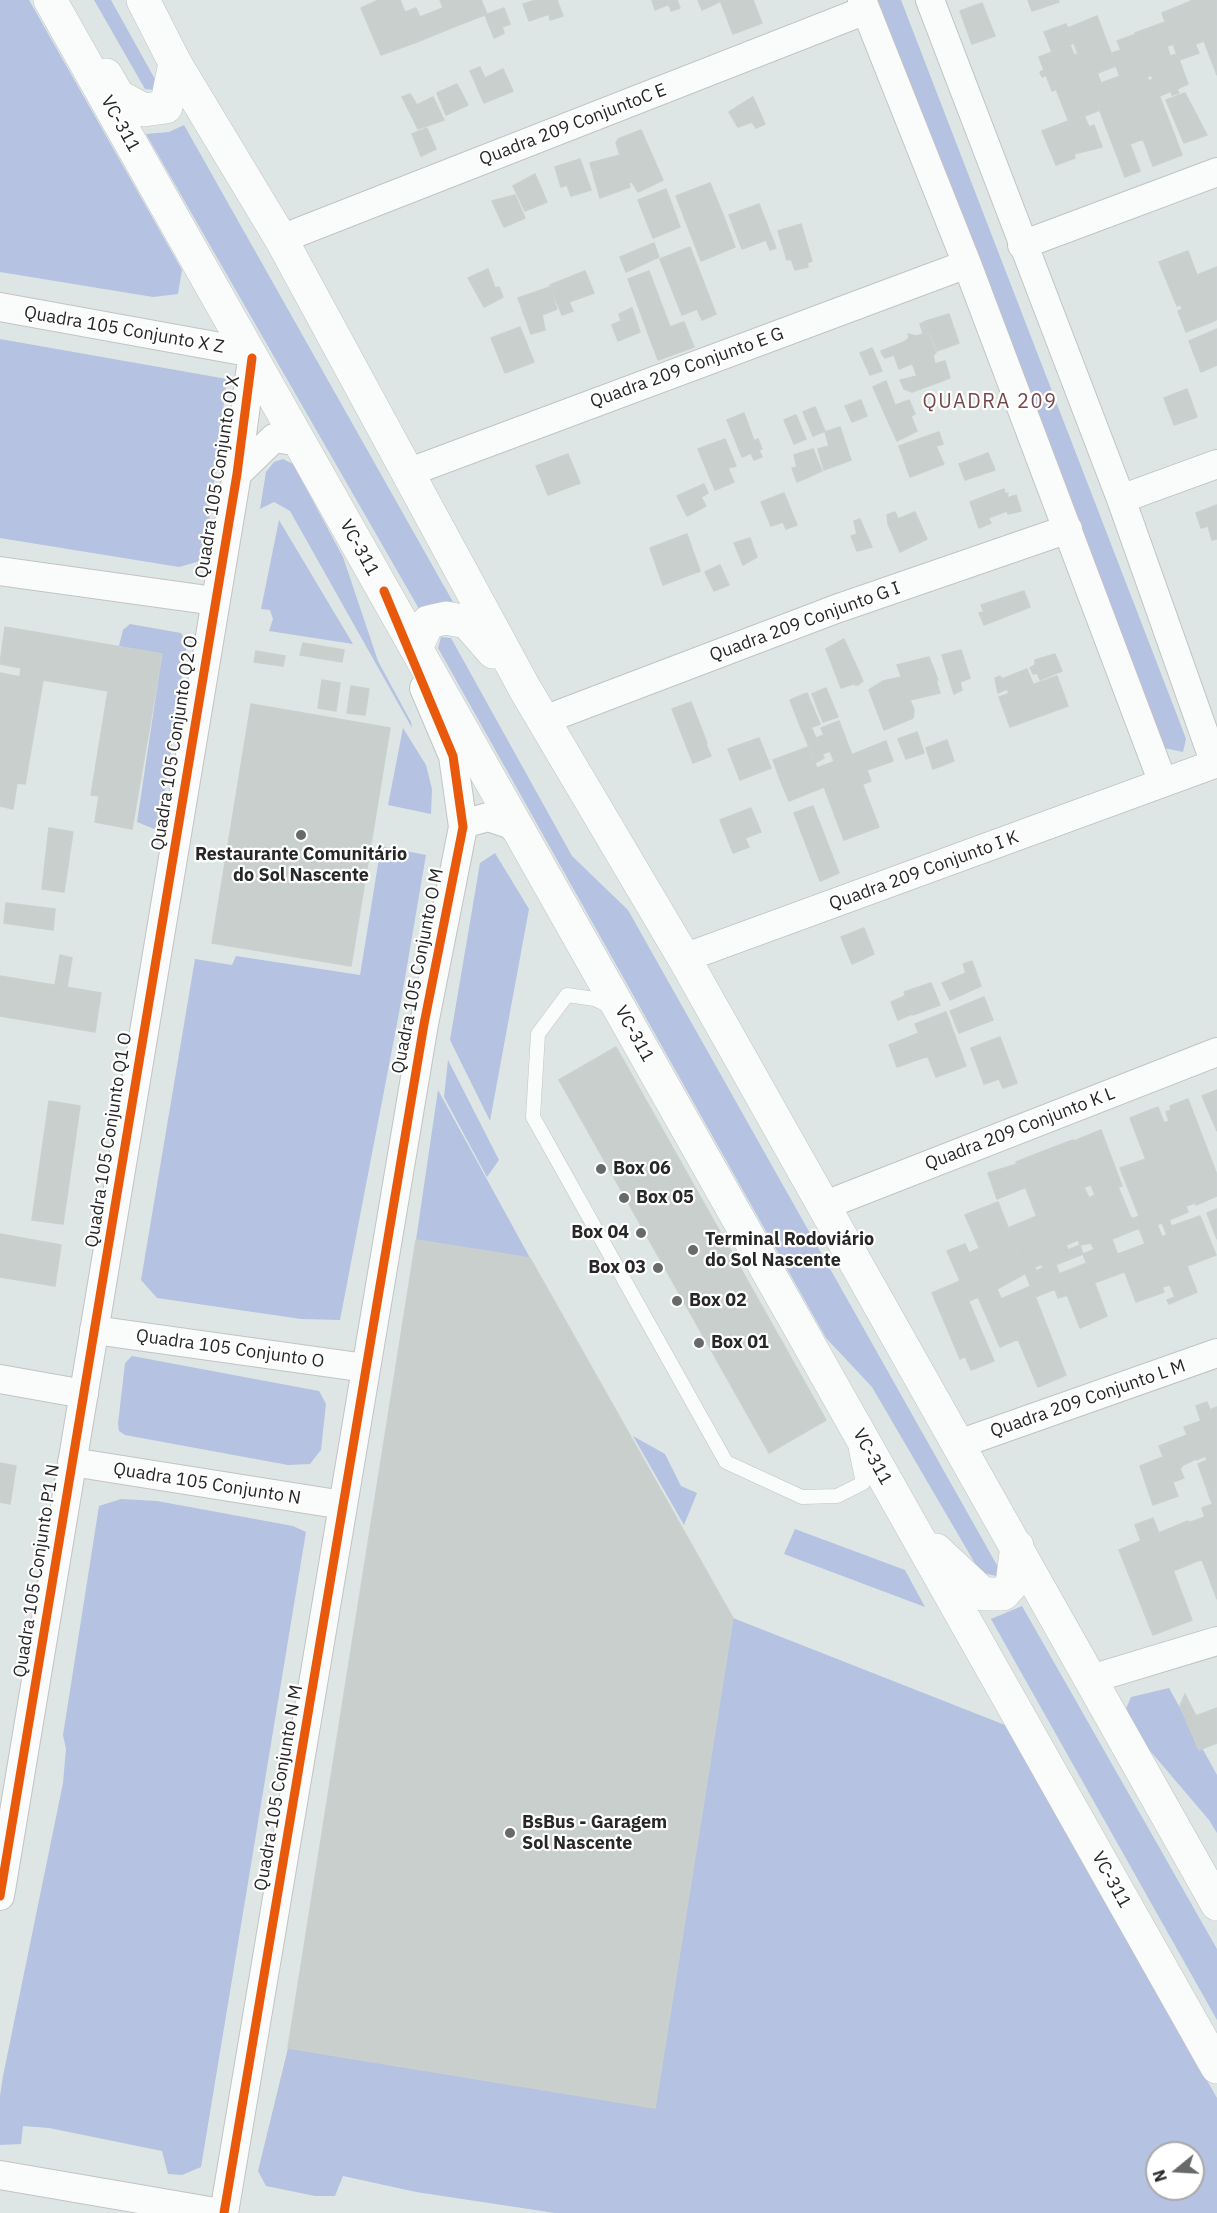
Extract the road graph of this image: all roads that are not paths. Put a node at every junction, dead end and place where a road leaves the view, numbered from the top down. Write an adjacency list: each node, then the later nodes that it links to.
1 (50, 0): 12 (main road, VC-311)
2 (63, 0): 6 (main road)
3 (143, 0): 6 (main road)
4 (930, 0): 9 (street)
5 (864, 5): 8 (street, Quadra 209 ConjuntoC E); 10 (street)
6 (175, 63): 8 (main road)
7 (1217, 172): 9 (street)
8 (280, 239): 16 (main road)
9 (1022, 245): 17 (street)
10 (967, 264): 16 (street, Quadra 209 Conjunto E G); 18 (street)
11 (0, 307): 12 (street, Quadra 105 Conjunto X Z)
12 (250, 355): 13 (main road, VC-311); 15 (street, Quadra 105 Conjunto O X)
13 (300, 442): 15 (street); 20 (main road, VC-311)
14 (1217, 464): 17 (street)
15 (237, 469): 21 (street, Quadra 105 Conjunto O X)
16 (407, 473): 23 (main road)
17 (1121, 499): 25 (street)
18 (1068, 529): 24 (street, Quadra 209 Conjunto G I); 26 (street)
19 (0, 571): 21 (street)
20 (384, 591): 22 (main road, VC-311); 27 (street, Quadra 105 Conjunto O M)
21 (215, 601): 29 (street, Quadra 105 Conjunto Q2 O)
22 (416, 648): 23 (main road); 28 (main road, VC-311)
23 (525, 689): 24 (main road)
24 (544, 720): 30 (main road)
25 (1216, 763): 26 (street, Quadra 209 Conjunto I K)
26 (1163, 783): 30 (street, Quadra 209 Conjunto I K)
27 (463, 827): 28 (street); 36 (street, Quadra 105 Conjunto O M)
28 (520, 833): 31 (main road, VC-311)
29 (167, 891): 34 (street, Quadra 105 Conjunto Q1 O)
30 (684, 958): 33 (main road)
31 (622, 1013): 39 (main road, VC-311); 39 (lane)
32 (1217, 1052): 33 (street, Quadra 209 Conjunto K L)
33 (824, 1206): 40 (main road)
34 (94, 1330): 36 (street, Quadra 105 Conjunto O); 38 (street, Quadra 105 Conjunto Q1 O)
35 (1217, 1353): 40 (street, Quadra 209 Conjunto L M)
36 (366, 1368): 42 (street, Quadra 105 Conjunto N M)
37 (0, 1379): 38 (street)
38 (84, 1394): 41 (street, Quadra 105 Conjunto P1 N)
39 (848, 1413): 43 (main road, VC-311)
40 (959, 1444): 44 (main road)
41 (72, 1462): 42 (street, Quadra 105 Conjunto N); 47 (street, Quadra 105 Conjunto P1 N)
42 (343, 1506): 51 (street, Quadra 105 Conjunto N M)
43 (913, 1528): 44 (main road); 49 (main road, VC-311)
44 (1017, 1546): 46 (main road)
45 (1217, 1641): 46 (street)
46 (1091, 1679): 48 (main road)
47 (0, 1896)
48 (1217, 1904)
49 (1217, 2067)
50 (0, 2175): 51 (street)
51 (222, 2213)

